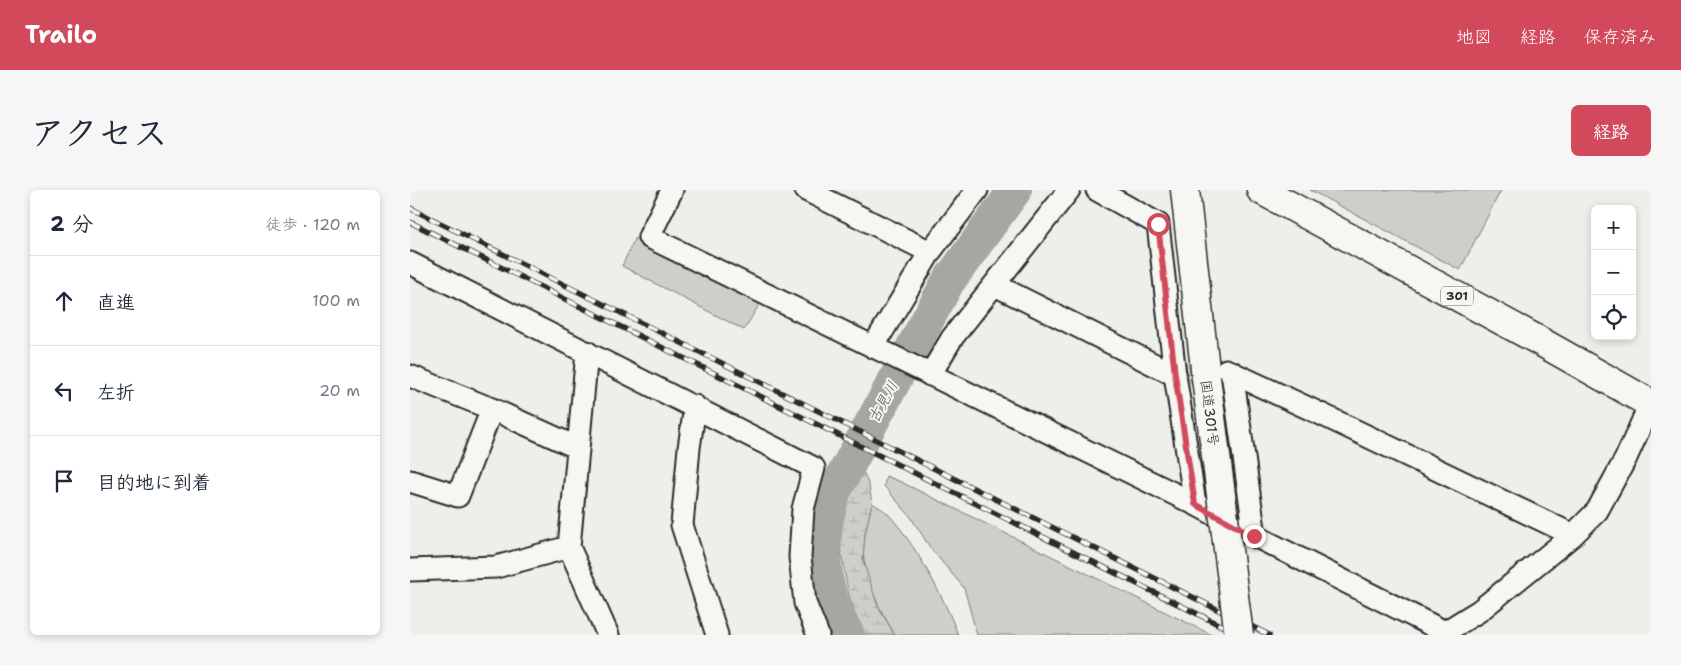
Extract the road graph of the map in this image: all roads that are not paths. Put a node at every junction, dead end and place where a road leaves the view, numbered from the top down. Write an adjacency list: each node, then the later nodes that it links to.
1 (672, 190): 11 (street)
2 (806, 190): 8 (street)
3 (977, 190): 8 (street)
4 (1069, 190): 10 (street)
5 (1097, 190): 15 (street)
6 (1185, 190): 14 (highway, 国道301号)
7 (1261, 190): 17 (highway, 301)
8 (930, 252): 11 (street)
9 (410, 263): 12 (street)
10 (995, 284): 13 (street); 15 (street)
11 (873, 347): 13 (street)
12 (587, 352): 18 (street); 20 (street)
13 (926, 374): 22 (street)
14 (1221, 374): 23 (street); 24 (street); 31 (highway, 国道301号, bridge)
15 (1175, 375): 22 (street)
16 (410, 376): 19 (street)
17 (1650, 403): 23 (street)
18 (695, 406): 29 (street); 30 (street)
19 (492, 409): 20 (street); 21 (street)
20 (578, 448): 25 (street)
21 (410, 481)
22 (1195, 504): 24 (street)
23 (1572, 535): 27 (street)
24 (1254, 536): 27 (street)
25 (569, 547): 26 (street); 28 (street)
26 (410, 570)
27 (1445, 633)
28 (608, 635)
29 (717, 635)
30 (818, 635)
31 (1239, 635)

